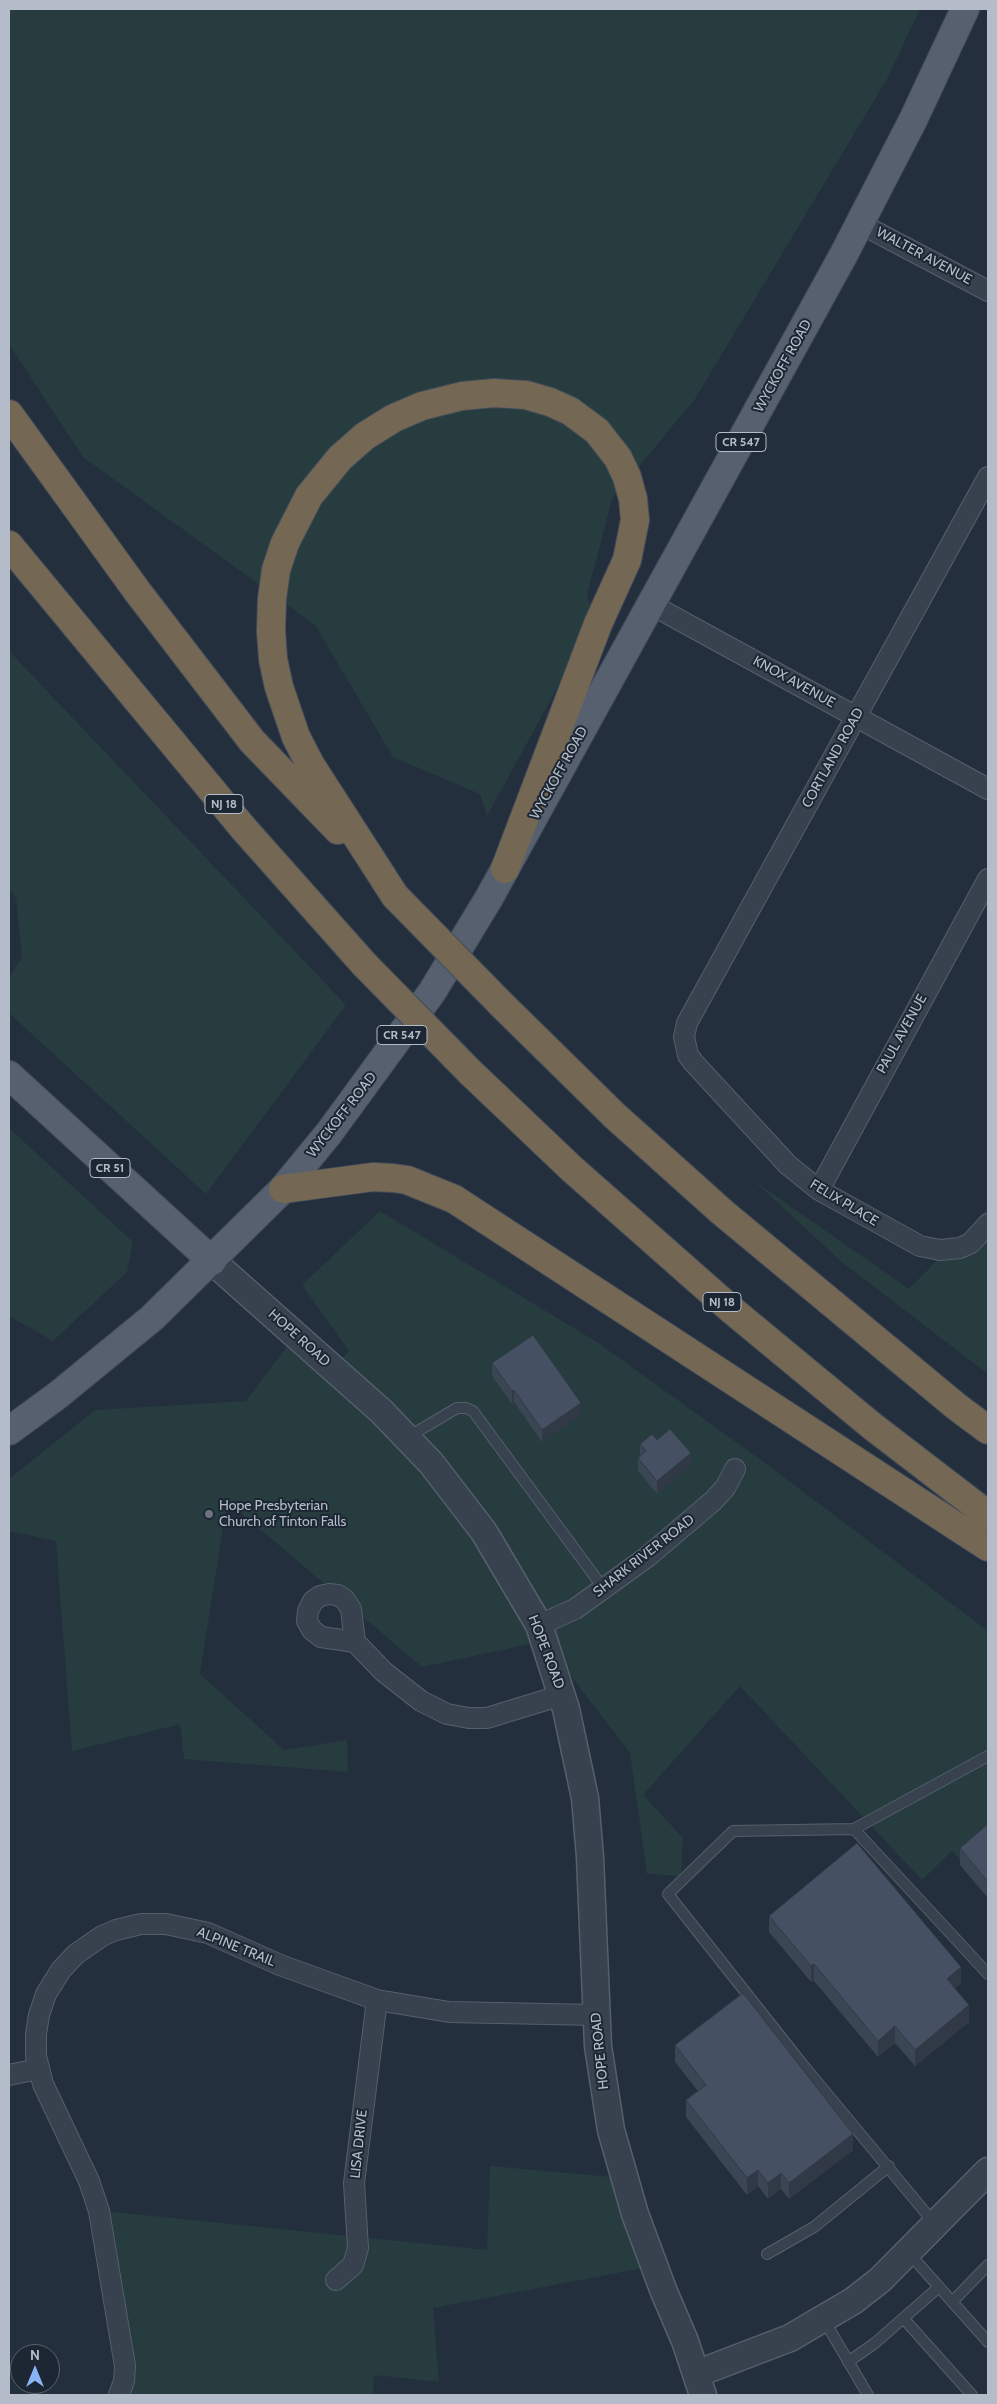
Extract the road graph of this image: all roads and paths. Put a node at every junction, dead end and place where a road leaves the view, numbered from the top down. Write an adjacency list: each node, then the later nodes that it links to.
1 (965, 9): 2 (main road, WYCKOFF ROAD / CR 547)
2 (859, 222): 3 (street, WALTER AVENUE); 7 (main road, WYCKOFF ROAD / CR 547)
3 (988, 290)
4 (9, 414): 11 (highway)
5 (988, 477): 8 (street, CORTLAND ROAD)
6 (9, 545): 23 (highway, NJ 18, bridge)
7 (652, 605): 8 (street, KNOX AVENUE); 10 (main road, WYCKOFF ROAD / CR 547)
8 (856, 716): 9 (street, KNOX AVENUE); 13 (street, CORTLAND ROAD)
9 (988, 788)
10 (505, 869): 11 (highway); 15 (main road, WYCKOFF ROAD / CR 547)
11 (379, 872): 19 (highway, bridge)
12 (988, 879): 16 (street, PAUL AVENUE)
13 (684, 1043): 16 (street, FELIX PLACE)
14 (9, 1075): 18 (main road, HOPE ROAD / CR 51)
15 (283, 1189): 18 (main road, WYCKOFF ROAD / CR 547); 24 (highway)
16 (819, 1190): 17 (street, FELIX PLACE)
17 (988, 1224)
18 (212, 1261): 20 (main road, WYCKOFF ROAD / CR 547); 21 (street, HOPE ROAD)
19 (988, 1430)
20 (9, 1431)
21 (407, 1438): 25 (lane); 26 (street, HOPE ROAD)
22 (735, 1469): 25 (street, SHARK RIVER ROAD)
23 (988, 1515)
24 (988, 1547)
25 (604, 1589): 26 (street, SHARK RIVER ROAD)
26 (539, 1625): 28 (street, HOPE ROAD)
27 (355, 1642): 28 (street)
28 (562, 1695): 33 (street, HOPE ROAD)
29 (988, 1756): 30 (lane)
30 (854, 1829): 31 (lane); 36 (lane)
31 (988, 1974)
32 (377, 2000): 33 (street, ALPINE TRAIL); 34 (street, ALPINE TRAIL); 42 (street, LISA DRIVE)
33 (596, 2016): 49 (street, HOPE ROAD)
34 (38, 2069): 35 (street); 50 (street, ALPINE TRAIL)
35 (9, 2075)
36 (889, 2166): 38 (lane); 40 (lane)
37 (988, 2170): 38 (street)
38 (936, 2224): 39 (street)
39 (908, 2252): 43 (lane); 46 (street)
40 (767, 2254)
41 (988, 2264): 44 (lane)
42 (336, 2280)
43 (939, 2287): 44 (lane); 45 (lane)
44 (952, 2302): 47 (lane)
45 (904, 2319): 48 (lane); 52 (lane)
46 (824, 2320): 48 (lane); 49 (street)
47 (988, 2342)
48 (848, 2362): 51 (lane)
49 (700, 2385)
50 (120, 2395)
51 (868, 2395)
52 (972, 2395)

